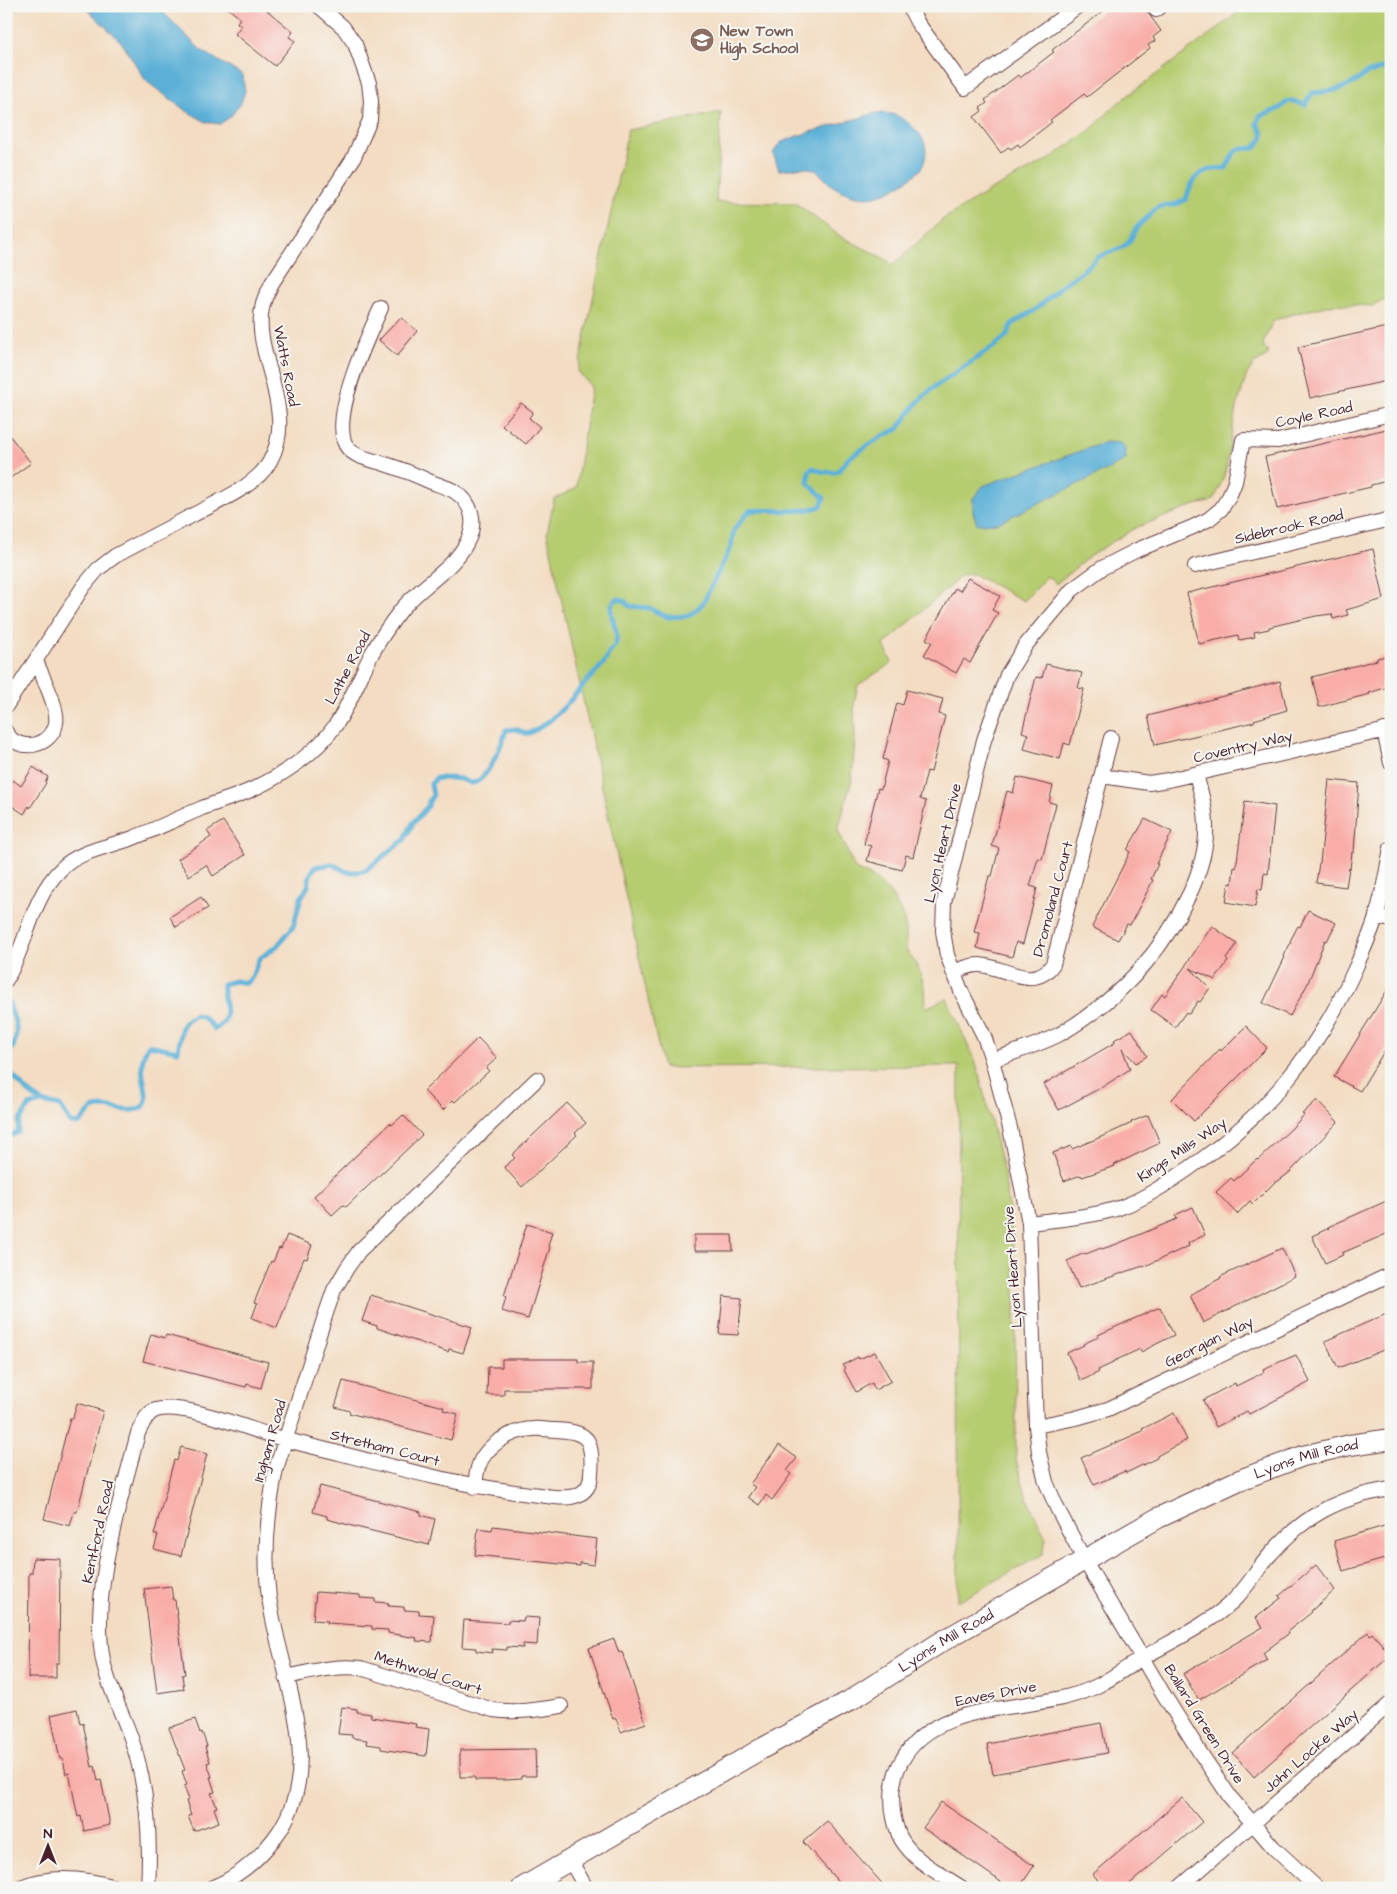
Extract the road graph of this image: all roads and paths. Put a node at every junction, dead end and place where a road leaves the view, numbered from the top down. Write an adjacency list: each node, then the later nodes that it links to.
1 (319, 6): 9 (street, Watts Road)
2 (912, 6): 3 (street)
3 (1078, 6)
4 (380, 308): 21 (street, Lathe Road)
5 (1391, 414): 6 (street, Coyle Road)
6 (1243, 440): 20 (street, Lyon Heart Drive)
7 (1391, 520): 8 (street, Sidebrook Road)
8 (1195, 566)
9 (36, 661): 10 (street, Watts Road); 12 (street)
10 (6, 706)
11 (1387, 729): 14 (street); 15 (street, Coventry Way)
12 (6, 732)
13 (1112, 738): 16 (street, Dromoland Court)
14 (1391, 763)
15 (1196, 775): 16 (street, Coventry Way); 22 (street)
16 (1102, 776): 20 (street, Dromoland Court)
17 (1391, 848): 18 (street, Kings Mills Way)
18 (1376, 916): 19 (street); 24 (street, Kings Mills Way)
19 (1391, 920)
20 (953, 972): 22 (street, Lyon Heart Drive)
21 (6, 980)
22 (992, 1060): 24 (street, Lyon Heart Drive)
23 (537, 1079): 28 (street, Ingham Road)
24 (1029, 1223): 26 (street, Lyon Heart Drive)
25 (1391, 1274): 26 (street, Georgian Way)
26 (1036, 1426): 31 (street, Lyon Heart Drive)
27 (1391, 1439): 31 (main road, Lyons Mill Road)
28 (287, 1440): 29 (street, Stretham Court); 33 (street, Ingham Road); 41 (street, Kentford Road)
29 (475, 1487): 29 (street, Stretham Court)
30 (1391, 1489): 32 (street, Eaves Drive)
31 (1085, 1561): 32 (street, Ballard Green Drive); 37 (main road, Lyons Mill Road)
32 (1144, 1658): 36 (street, Ballard Green Drive); 45 (street, Eaves Drive)
33 (286, 1678): 35 (street, Methwold Court); 42 (street, Ingham Road)
34 (1391, 1703): 36 (street, John Locke Way)
35 (561, 1706)
36 (1253, 1824): 46 (street); 47 (street, Ballard Green Drive)
37 (570, 1860): 38 (main road, Lyons Mill Road); 44 (street)
38 (547, 1882): 43 (main road, Lyons Mill Road)
39 (18, 1888): 40 (street)
40 (118, 1888)
41 (148, 1888)
42 (211, 1888)
43 (522, 1888)
44 (586, 1888)
45 (962, 1888)
46 (1179, 1888)
47 (1317, 1888)

